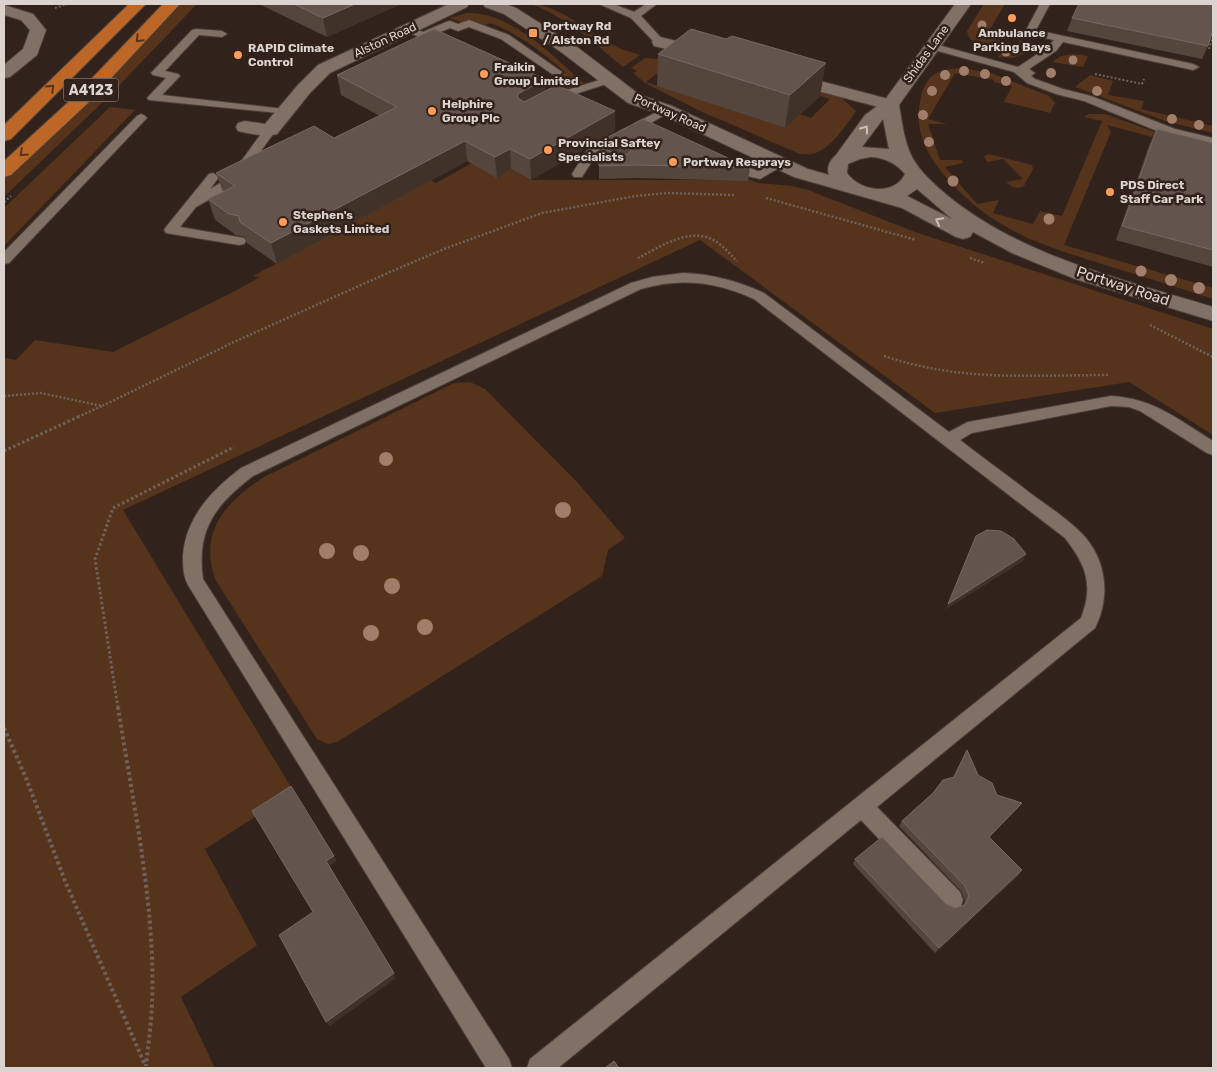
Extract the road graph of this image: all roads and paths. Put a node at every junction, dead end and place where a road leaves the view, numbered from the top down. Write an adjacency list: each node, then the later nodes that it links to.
1 (138, 4): 31 (highway, A4123, one-way to 1)
2 (172, 4): 40 (highway, A4123, one-way to 40)
3 (460, 4): 12 (street, Alston Road)
4 (491, 4): 22 (street, Portway Road)
5 (604, 4): 10 (lane)
6 (652, 4): 10 (lane)
7 (963, 4): 15 (street, Shidas Lane)
8 (1045, 4): 13 (lane)
9 (4, 10): 21 (street)
10 (635, 16): 14 (lane)
11 (222, 34): 26 (lane)
12 (413, 37): 20 (lane); 26 (street, Alston Road)
13 (1061, 38): 17 (lane); 19 (lane)
14 (660, 42): 16 (street)
15 (931, 46): 19 (lane); 23 (street, Shidas Lane)
16 (720, 58)
17 (1193, 67)
18 (766, 71): 23 (street)
19 (1019, 71): 33 (lane)
20 (556, 72)
21 (4, 73)
22 (609, 80): 24 (lane); 25 (street, Portway Road)
23 (890, 104): 37 (street, Shidas Lane, one-way to 23); 39 (street)
24 (543, 106)
25 (666, 110): 28 (lane); 38 (street, Portway Road)
26 (284, 112): 30 (street, Alston Road)
27 (141, 118): 52 (lane)
28 (640, 124): 32 (lane); 34 (lane)
29 (245, 127): 30 (street)
30 (270, 130): 47 (lane)
31 (4, 135)
32 (666, 136)
33 (1213, 142)
34 (591, 153): 35 (lane); 41 (lane)
35 (607, 158)
36 (718, 160): 43 (lane)
37 (842, 160): 38 (street, Portway Road); 39 (street, Portway Road); 44 (street)
38 (780, 162): 43 (lane); 44 (street, Portway Road)
39 (909, 168): 46 (street, Portway Road); 50 (street, Portway Road)
40 (4, 171)
41 (578, 174)
42 (213, 176): 47 (lane)
43 (760, 176): 49 (path)
44 (852, 188): 46 (street, Portway Road)
45 (736, 195): 62 (path)
46 (884, 195): 50 (street, Portway Road, one-way to 46)
47 (189, 207): 48 (lane)
48 (239, 241)
49 (918, 241)
50 (1033, 256): 56 (street, Portway Road)
51 (969, 258): 55 (path)
52 (4, 260)
53 (631, 261): 54 (path)
54 (739, 262)
55 (987, 264)
56 (1213, 314)
57 (1145, 322): 59 (path)
58 (877, 353): 60 (path)
59 (1213, 357)
60 (1111, 375)
61 (4, 396): 62 (path)
62 (102, 406): 66 (path)
63 (947, 440): 65 (lane); 68 (lane); 71 (lane)
64 (237, 445): 70 (path)
65 (1213, 449)
66 (4, 450)
67 (4, 728): 70 (path)
68 (862, 807): 69 (lane); 72 (lane)
69 (952, 900)
70 (146, 1067)
71 (500, 1068)
72 (539, 1068)

